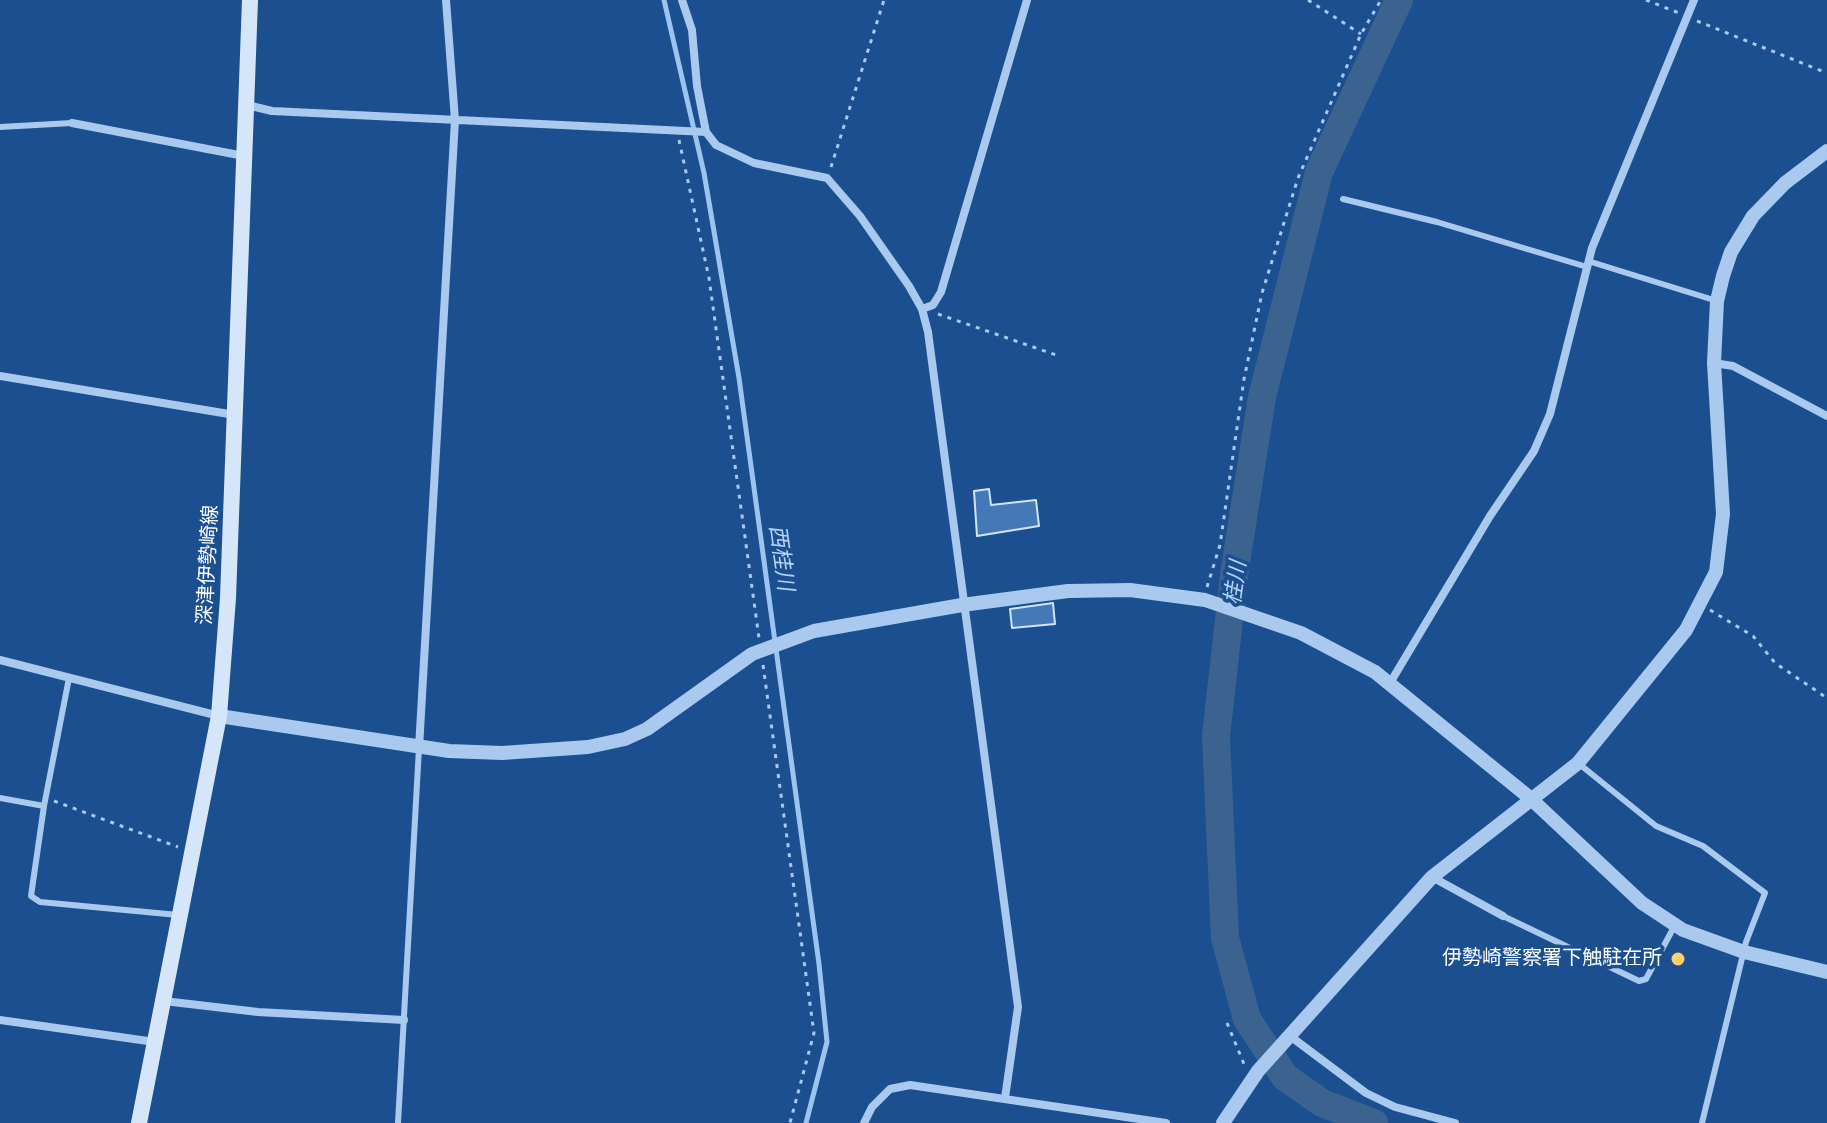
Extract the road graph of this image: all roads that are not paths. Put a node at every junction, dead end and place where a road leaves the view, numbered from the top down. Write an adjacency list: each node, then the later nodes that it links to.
1 (250, 0): 6 (main road, 深津伊勢崎線)
2 (446, 0): 7 (street)
3 (682, 0): 10 (street)
4 (1027, 0): 16 (street)
5 (1694, 0): 14 (street)
6 (247, 105): 7 (street); 12 (main road, 深津伊勢崎線)
7 (455, 120): 10 (street); 26 (street)
8 (72, 123): 9 (lane); 12 (street)
9 (0, 127)
10 (703, 132): 16 (street)
11 (1827, 151): 15 (street)
12 (245, 157): 19 (main road, 深津伊勢崎線)
13 (1343, 199): 14 (lane)
14 (1587, 264): 15 (lane); 24 (street)
15 (1717, 301): 17 (street)
16 (922, 309): 21 (street)
17 (1714, 363): 20 (street); 27 (street)
18 (0, 376): 19 (street)
19 (235, 415): 25 (main road, 深津伊勢崎線)
20 (1827, 416)
21 (962, 605): 24 (street); 26 (street); 42 (street)
22 (0, 660): 23 (street)
23 (69, 678): 25 (street); 30 (lane)
24 (1390, 683): 29 (street)
25 (219, 716): 26 (street); 32 (main road, 深津伊勢崎線)
26 (419, 748): 39 (lane)
27 (1578, 763): 29 (street); 35 (lane)
28 (0, 798): 30 (lane)
29 (1530, 798): 31 (street); 34 (street)
30 (45, 802): 32 (lane)
31 (1432, 877): 33 (street); 40 (street)
32 (180, 915): 37 (main road, 深津伊勢崎線)
33 (1503, 916): 34 (lane)
34 (1675, 925): 35 (street)
35 (1744, 952): 36 (street); 49 (lane)
36 (1827, 972)
37 (164, 1001): 39 (street); 41 (main road, 深津伊勢崎線)
38 (0, 1020): 41 (street)
39 (404, 1020): 44 (lane)
40 (1288, 1038): 47 (street); 48 (street)
41 (155, 1042): 43 (main road, 深津伊勢崎線)
42 (1005, 1098): 45 (street); 46 (street)
43 (139, 1123)
44 (398, 1123)
45 (864, 1123)
46 (1166, 1123)
47 (1223, 1123)
48 (1455, 1123)
49 (1702, 1123)

